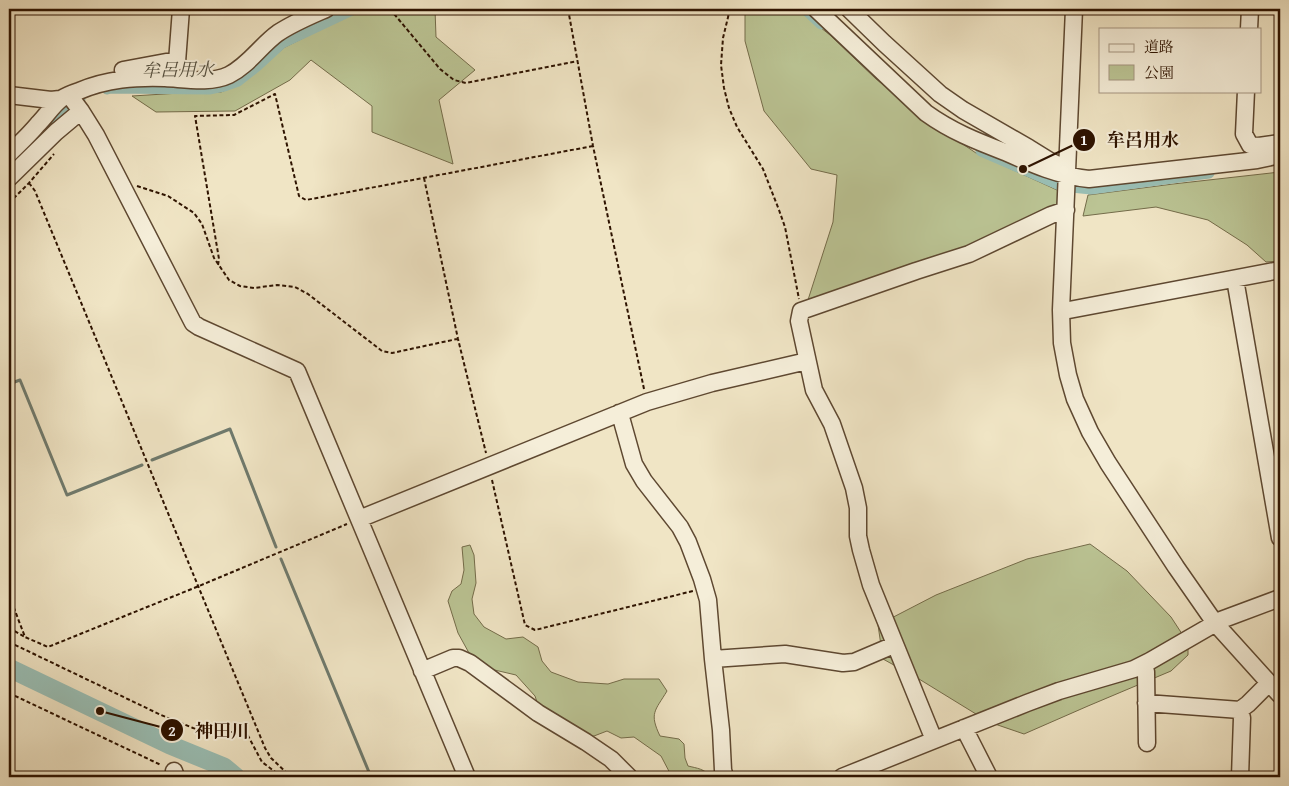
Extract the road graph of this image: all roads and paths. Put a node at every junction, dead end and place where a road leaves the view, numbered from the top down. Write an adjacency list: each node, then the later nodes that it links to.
1 (181, 9): 12 (street)
2 (326, 9): 12 (street)
3 (390, 9): 11 (path)
4 (568, 9): 11 (path)
5 (730, 9): 30 (path)
6 (816, 9): 24 (street)
7 (849, 9): 24 (street)
8 (1074, 9): 24 (street)
9 (1250, 9): 10 (street)
10 (1249, 28)
11 (578, 61): 17 (path)
12 (91, 86): 15 (street)
13 (1246, 92): 16 (street)
14 (9, 95): 15 (street)
15 (72, 102): 18 (street); 21 (street); 23 (street)
16 (1280, 143)
17 (593, 146): 26 (path); 33 (path)
18 (9, 154)
19 (54, 154): 22 (path)
20 (1280, 155): 24 (street)
21 (9, 178)
22 (29, 184): 25 (path); 37 (path)
23 (123, 185): 26 (path); 35 (street)
24 (1067, 186): 29 (street); 30 (street)
25 (9, 203)
26 (218, 265): 31 (path)
27 (1280, 270): 28 (street)
28 (1235, 279): 29 (street); 36 (street)
29 (1061, 310): 40 (street)
30 (801, 311): 32 (street)
31 (458, 339)
32 (807, 361): 33 (street); 44 (street)
33 (647, 402): 34 (street)
34 (619, 413): 35 (street); 45 (street)
35 (360, 519): 37 (path); 47 (street)
36 (1280, 538)
37 (199, 586): 42 (path); 59 (path)
38 (9, 595): 42 (path)
39 (1280, 598): 40 (street)
40 (1215, 623): 46 (street); 48 (street)
41 (9, 628): 42 (path)
42 (25, 637)
43 (9, 642): 58 (path)
44 (894, 645): 45 (street); 53 (street)
45 (713, 659): 62 (street)
46 (1144, 664): 50 (street); 52 (street)
47 (422, 671): 60 (street); 61 (street)
48 (1275, 689): 51 (street)
49 (9, 693): 56 (path)
50 (1146, 703): 51 (street); 54 (street)
51 (1240, 710): 65 (street)
52 (964, 728): 53 (street); 64 (street)
53 (934, 740): 63 (street)
54 (1147, 743)
55 (9, 769): 57 (path)
56 (175, 774)
57 (11, 777)
58 (282, 777)
59 (291, 777)
60 (467, 777)
61 (629, 777)
62 (725, 777)
63 (842, 777)
64 (989, 777)
65 (1240, 777)

